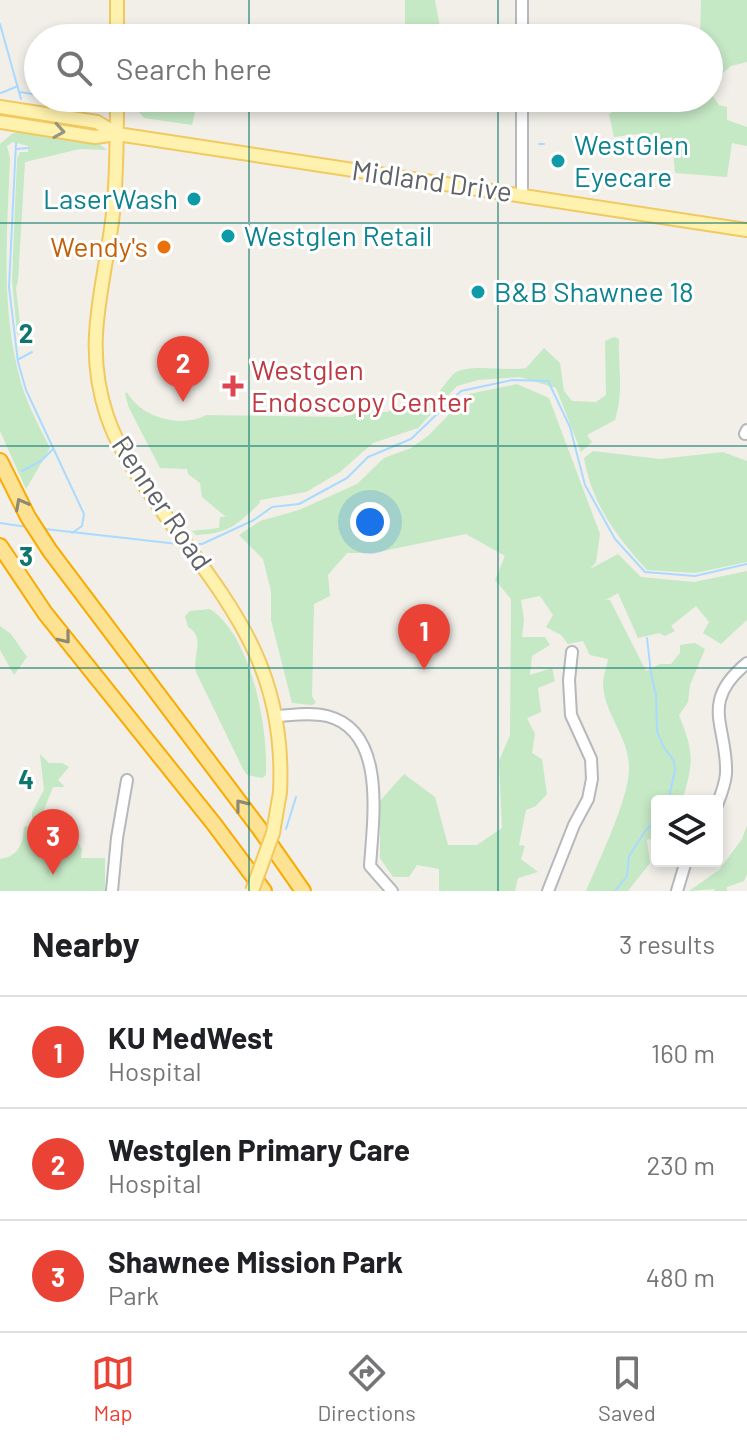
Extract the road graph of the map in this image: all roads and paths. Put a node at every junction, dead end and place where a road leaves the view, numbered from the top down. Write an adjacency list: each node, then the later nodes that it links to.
1 (117, 0): 3 (main road)
2 (522, 0): 4 (street)
3 (117, 24)
4 (522, 24)
5 (0, 107): 6 (main road, Midland Drive)
6 (24, 111)
7 (32, 112): 11 (main road, Midland Drive)
8 (117, 112): 11 (main road, Renner Road)
9 (522, 112): 12 (street)
10 (0, 122): 11 (main road, Midland Drive, one-way to 11)
11 (117, 134): 12 (main road, Midland Drive); 18 (main road, Renner Road)
12 (522, 194): 13 (main road, Midland Drive)
13 (747, 230)
14 (0, 461): 25 (highway, one-way to 14)
15 (0, 546): 24 (highway, one-way to 24)
16 (572, 652): 27 (street)
17 (747, 663): 20 (street)
18 (277, 716): 23 (main road, Renner Road, bridge); 26 (street)
19 (127, 780): 22 (street)
20 (720, 795)
21 (684, 867): 28 (street)
22 (112, 891)
23 (252, 891)
24 (264, 891)
25 (303, 891)
26 (392, 891)
27 (548, 891)
28 (677, 891)

